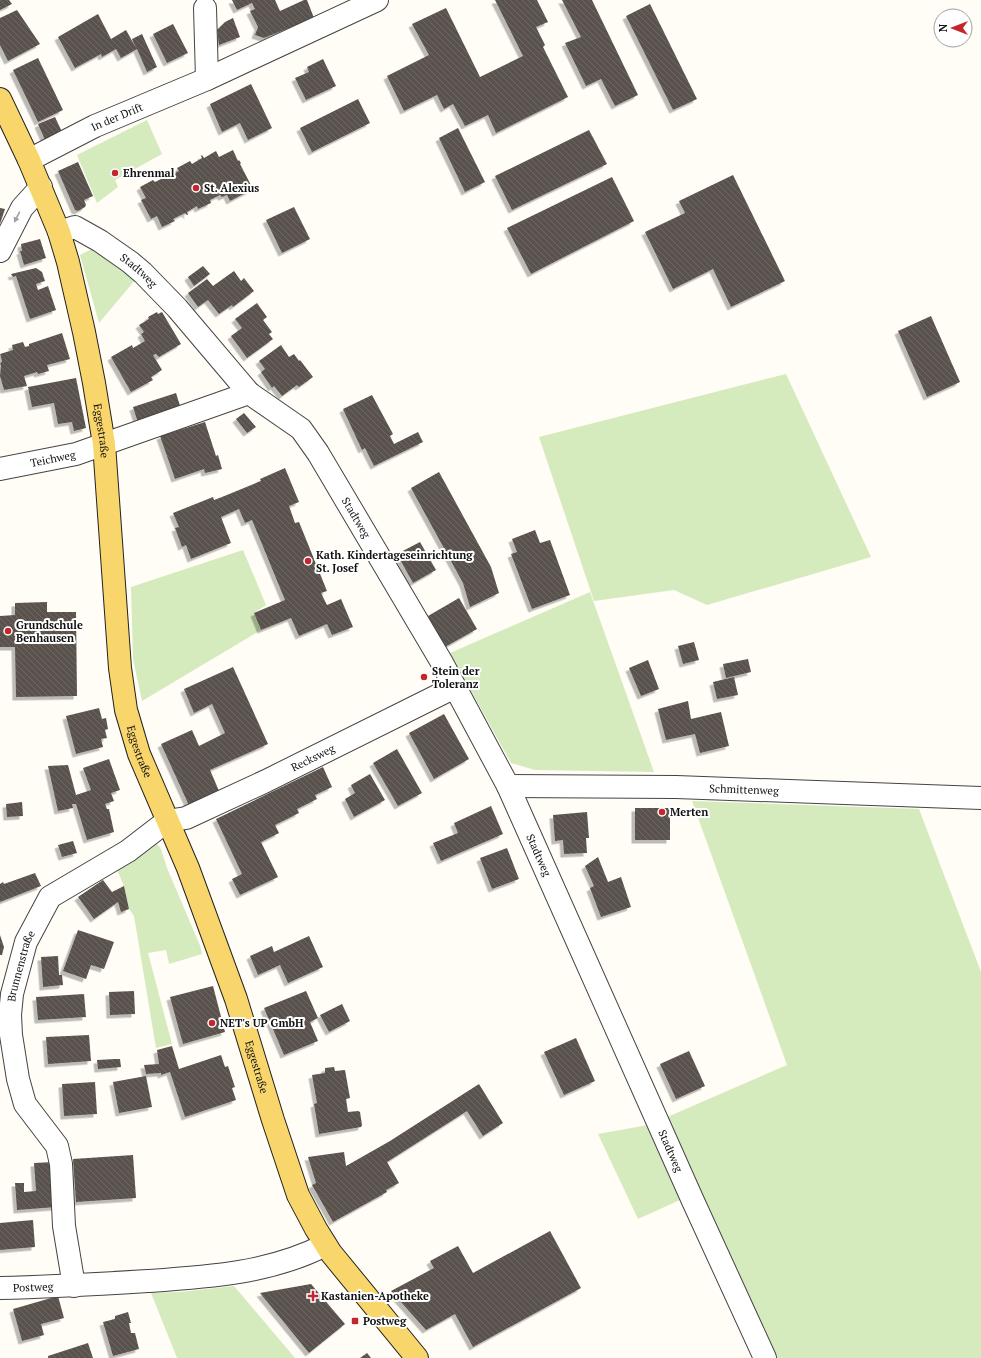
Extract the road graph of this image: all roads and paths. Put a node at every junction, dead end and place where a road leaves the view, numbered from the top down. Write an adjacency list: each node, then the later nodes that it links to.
1 (377, 0): 3 (street, In der Drift)
2 (205, 8): 3 (street)
3 (207, 79): 5 (street, In der Drift)
4 (0, 99): 5 (main road, Eggestraße)
5 (29, 160): 6 (main road, Eggestraße)
6 (41, 187): 7 (main road, Eggestraße); 8 (street, one-way to 8)
7 (59, 232): 9 (street, Stadtweg); 10 (main road, Eggestraße)
8 (0, 251)
9 (249, 393): 10 (street); 12 (street, Stadtweg)
10 (104, 444): 11 (street, Teichweg); 15 (main road, Eggestraße)
11 (0, 469)
12 (455, 687): 13 (street, Stadtweg); 15 (street, Recksweg)
13 (508, 786): 14 (street, Schmittenweg); 20 (street, Stadtweg)
14 (981, 798)
15 (168, 821): 16 (main road, Eggestraße); 17 (street, Brunnenstraße)
16 (325, 1245): 17 (street, Postweg); 19 (main road, Eggestraße)
17 (74, 1286): 18 (street, Postweg)
18 (0, 1288)
19 (417, 1358)
20 (765, 1358)

